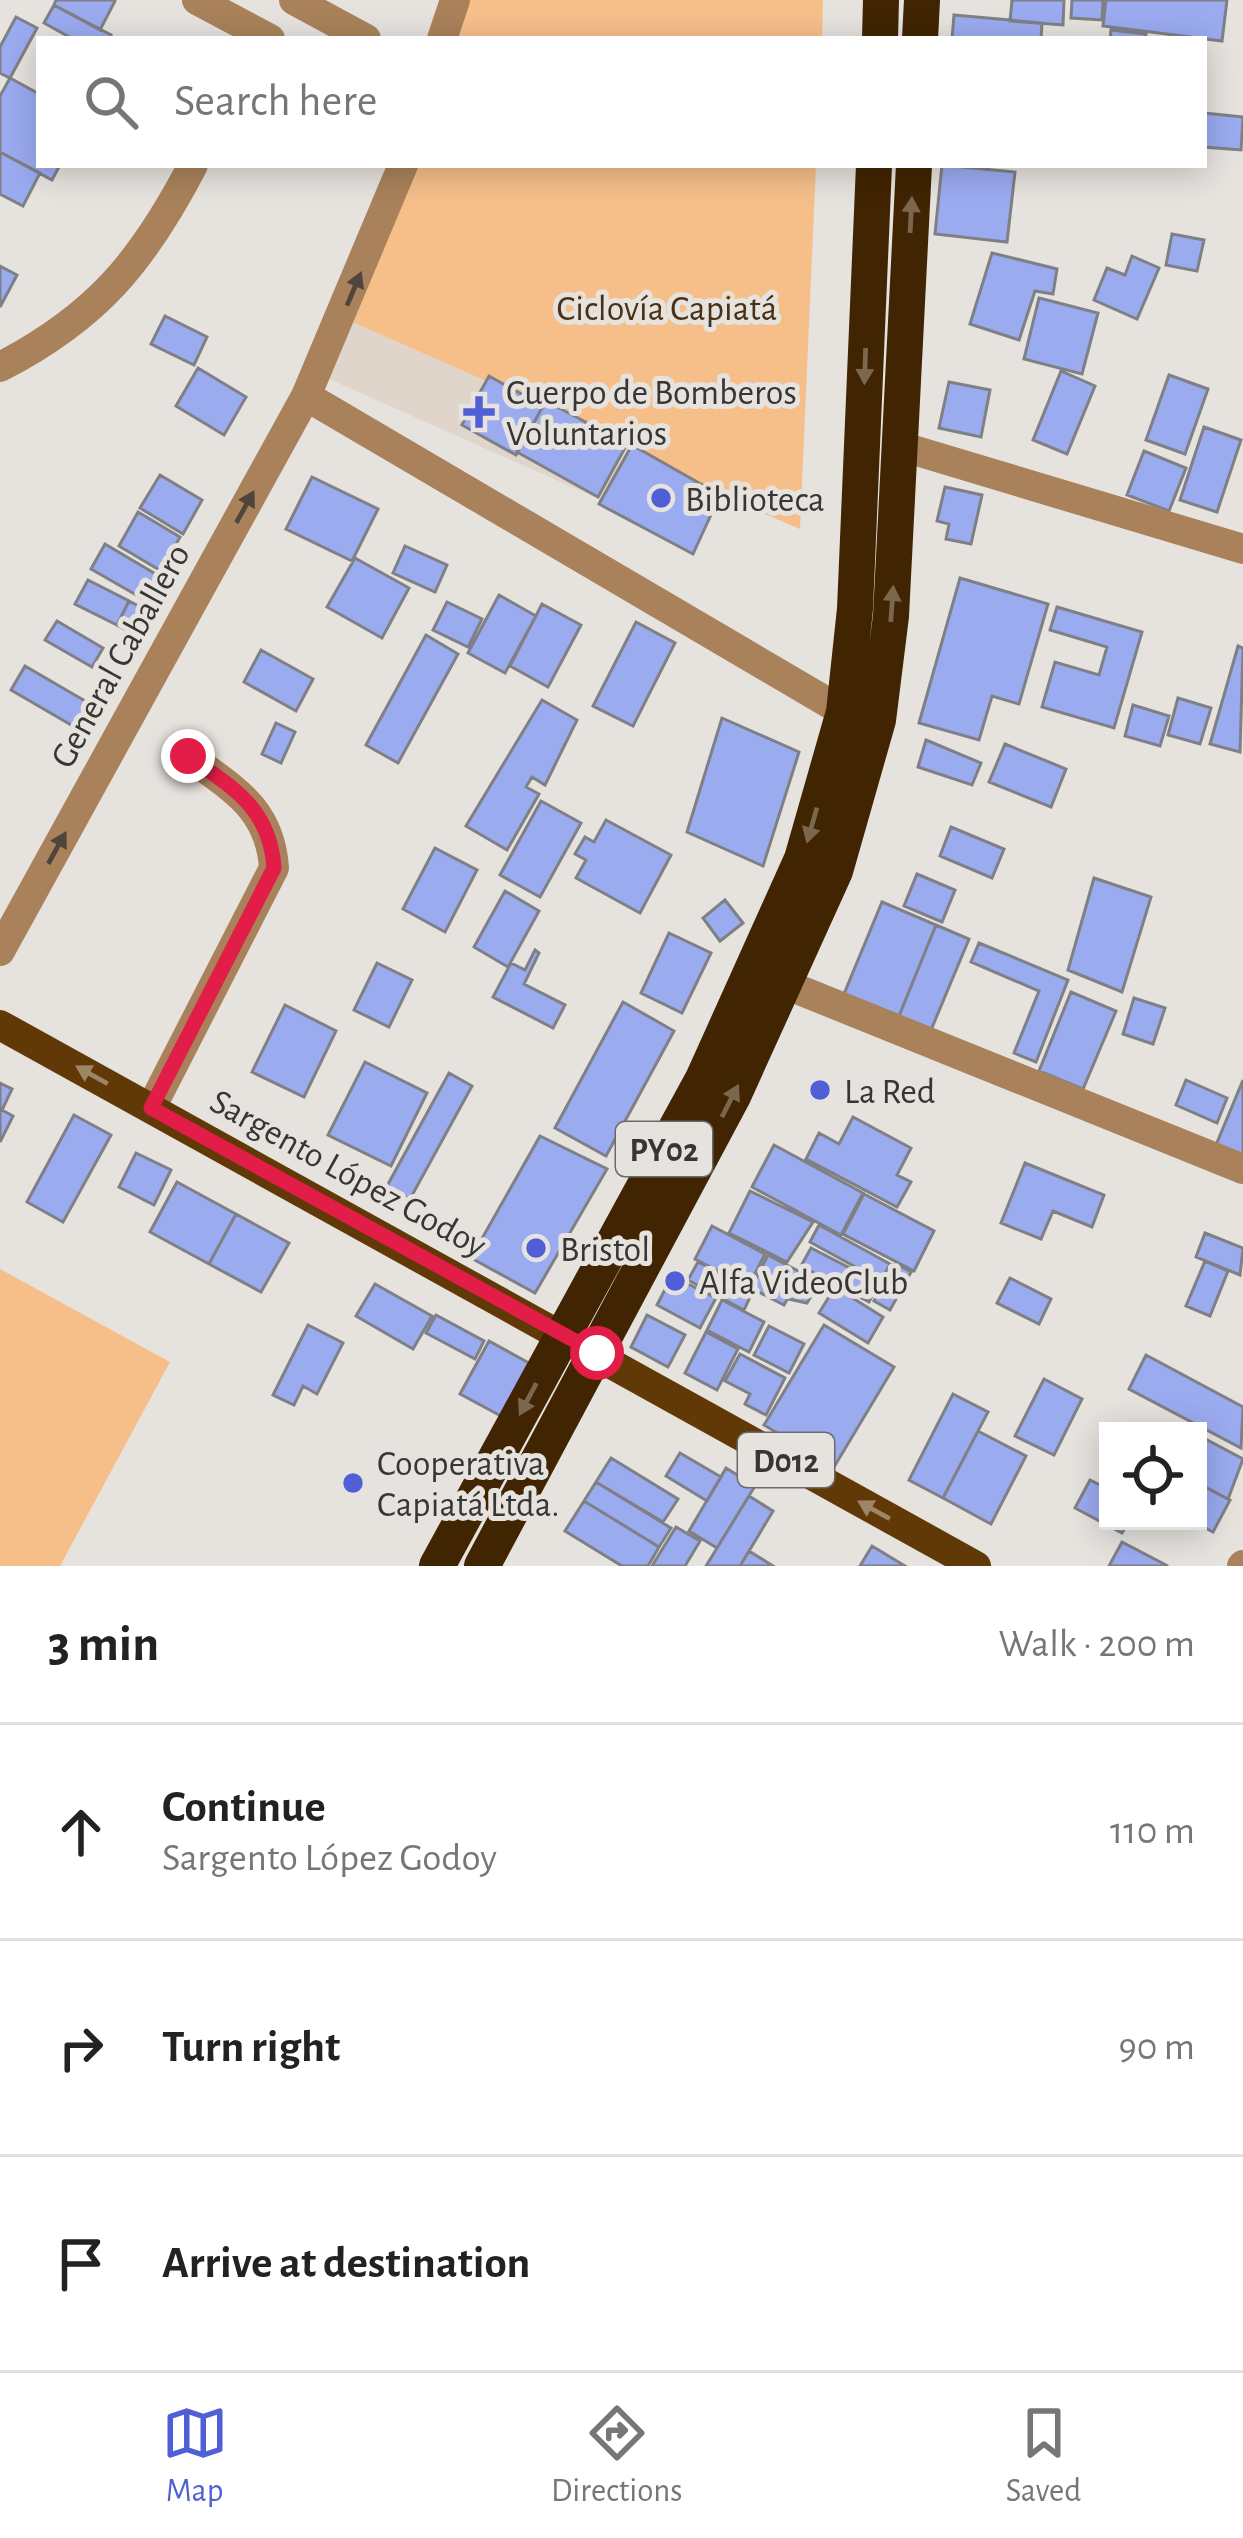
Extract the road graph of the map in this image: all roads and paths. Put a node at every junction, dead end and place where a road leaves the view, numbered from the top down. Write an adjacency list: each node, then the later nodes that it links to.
1 (196, 0): 6 (street)
2 (294, 0): 7 (street)
3 (455, 0): 8 (street)
4 (881, 0): 9 (highway)
5 (922, 0): 10 (highway)
6 (260, 36)
7 (360, 36)
8 (443, 36)
9 (880, 36)
10 (920, 36)
11 (191, 168): 15 (street)
12 (402, 168): 16 (street, General Caballero, one-way to 12)
13 (874, 168): 19 (highway, PY02, one-way to 19)
14 (914, 168): 17 (highway, PY02, one-way to 14)
15 (0, 367)
16 (306, 396): 19 (street); 21 (street, General Caballero, one-way to 16)
17 (899, 446): 18 (street); 22 (highway, PY02, one-way to 17)
18 (1243, 549)
19 (844, 712): 26 (highway, PY02, one-way to 26)
20 (188, 756): 24 (street)
21 (0, 951)
22 (787, 986): 25 (street); 27 (highway, PY02, one-way to 22)
23 (0, 1025): 24 (main road, Sargento López Godoy / D012, one-way to 23)
24 (151, 1108): 26 (main road, Sargento López Godoy / D012)
25 (1243, 1169)
26 (562, 1334): 27 (main road, Sargento López Godoy / D012); 28 (highway, PY02, one-way to 28)
27 (597, 1353): 29 (highway, PY02); 30 (main road, D012, one-way to 27)
28 (437, 1566)
29 (482, 1566)
30 (976, 1566)

